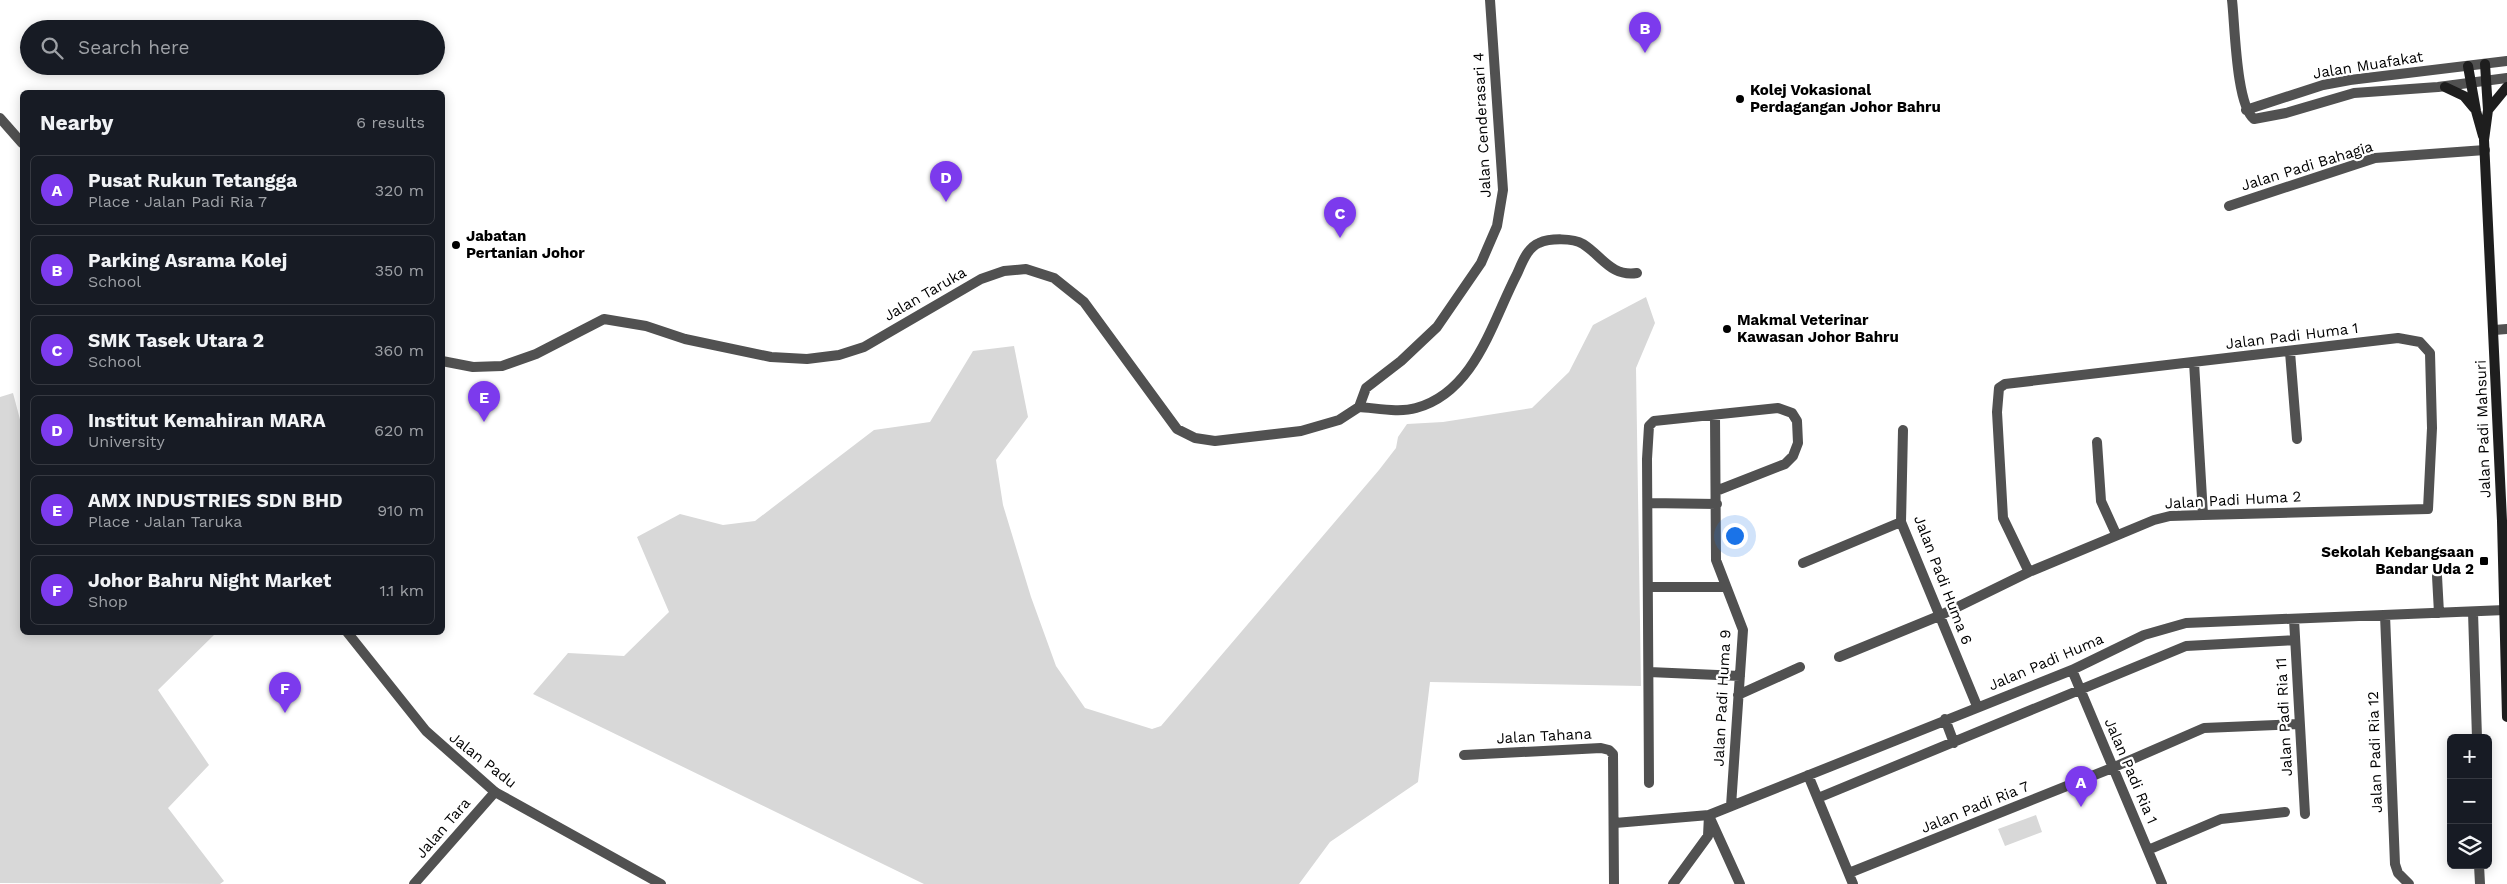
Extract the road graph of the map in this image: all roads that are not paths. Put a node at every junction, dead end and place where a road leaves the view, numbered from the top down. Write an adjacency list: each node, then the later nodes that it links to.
1 (1490, 0): 24 (street, Jalan Cenderasari 4)
2 (2232, 0): 11 (street)
3 (2507, 61): 4 (street, Jalan Muafakat)
4 (2485, 64): 5 (street, Jalan Muafakat); 7 (main road, Jalan Padi Mahsuri)
5 (2468, 66): 8 (main road, Jalan Padi Mahsuri); 11 (street, Jalan Muafakat)
6 (2507, 78): 7 (street, Jalan Muafakat)
7 (2486, 81): 8 (street, Jalan Muafakat); 12 (main road, Jalan Padi Mahsuri)
8 (2470, 83): 9 (street, Jalan Muafakat); 13 (main road, Jalan Padi Mahsuri)
9 (2445, 87): 11 (street, Jalan Muafakat); 13 (main road)
10 (2507, 87): 12 (main road)
11 (2246, 110)
12 (2488, 110): 16 (main road, Jalan Padi Mahsuri)
13 (2476, 111): 16 (main road, Jalan Padi Mahsuri)
14 (0, 118): 15 (street)
15 (20, 141)
16 (2484, 145): 17 (street, Jalan Padi Bahagia); 20 (main road, Jalan Padi Mahsuri)
17 (2228, 206)
18 (1637, 273): 24 (street)
19 (2507, 329): 20 (street)
20 (2494, 330): 41 (main road, Jalan Padi Mahsuri)
21 (2290, 352): 23 (street, Jalan Padi Huma 1); 27 (street); 32 (street, Jalan Padi Huma 1)
22 (445, 362): 24 (street, Jalan Taruka)
23 (2194, 362): 33 (street); 37 (street, Jalan Padi Huma 1)
24 (1359, 407)
25 (1715, 416): 29 (street, Jalan Padi Huma 9); 29 (street); 30 (street)
26 (1902, 430): 34 (street, Jalan Padi Huma 6)
27 (2297, 439)
28 (2097, 442): 35 (street)
29 (1716, 491): 31 (street, Jalan Padi Huma 9)
30 (1648, 502): 31 (street); 39 (street)
31 (1717, 504): 40 (street, Jalan Padi Huma 9)
32 (2428, 509): 33 (street, Jalan Padi Huma 2)
33 (2203, 515): 35 (street, Jalan Padi Huma 2)
34 (1901, 522): 36 (street); 45 (street, Jalan Padi Huma 6)
35 (2116, 534): 37 (street, Jalan Padi Huma 2)
36 (1802, 563)
37 (2029, 572): 45 (street, Jalan Padi Huma 2)
38 (2437, 576): 43 (street)
39 (1648, 587): 40 (street); 52 (street)
40 (1726, 587): 53 (street, Jalan Padi Huma 9)
41 (2505, 610): 42 (street, Jalan Padi Huma); 57 (main road, Jalan Padi Mahsuri)
42 (2473, 612): 43 (street, Jalan Padi Huma); 60 (street)
43 (2439, 613): 44 (street, Jalan Padi Huma)
44 (2385, 615): 46 (street, Jalan Padi Huma); 83 (street, Jalan Padi Ria 12)
45 (1939, 616): 49 (street, Jalan Padi Huma 2); 56 (street, Jalan Padi Huma 6)
46 (2294, 619): 48 (street, Jalan Padi Ria 11); 51 (street, Jalan Padi Huma)
47 (349, 635): 66 (street, Jalan Padu)
48 (2295, 640): 54 (street); 59 (street, Jalan Padi Ria 11)
49 (1839, 657)
50 (1800, 667): 55 (street)
51 (2072, 670): 54 (street, Jalan Padi Ria 1); 56 (street, Jalan Padi Huma)
52 (1649, 672): 53 (street); 65 (street)
53 (1740, 676): 55 (street, Jalan Padi Huma 9)
54 (2081, 690): 61 (street); 63 (street, Jalan Padi Ria 1)
55 (1738, 695): 68 (street, Jalan Padi Huma 9)
56 (1977, 706): 58 (street, Jalan Padi Huma)
57 (2507, 717)
58 (1945, 719): 61 (street); 64 (street, Jalan Padi Huma)
59 (2299, 724): 63 (street, Jalan Padi Ria 7); 70 (street, Jalan Padi Ria 11)
60 (2478, 734)
61 (1954, 743): 67 (street)
62 (1464, 755): 72 (street, Jalan Tahana)
63 (2112, 768): 73 (street, Jalan Padi Ria 1); 75 (street, Jalan Padi Ria 7)
64 (1808, 775): 67 (street); 68 (street, Jalan Padi Huma)
65 (1649, 783)
66 (495, 792): 76 (street, Jalan Tara); 77 (street, Jalan Padu)
67 (1818, 798): 75 (street)
68 (1731, 806): 71 (street, Jalan Padi Huma)
69 (2285, 812): 73 (street)
70 (2305, 814)
71 (1709, 815): 72 (street, Jalan Padi Huma); 79 (street); 80 (street)
72 (1615, 823): 78 (street, Jalan Tahana)
73 (2148, 850): 82 (street, Jalan Padi Ria 1)
74 (2480, 869): 84 (street)
75 (1849, 874): 81 (street)
76 (414, 884)
77 (661, 884)
78 (1614, 884)
79 (1673, 884)
80 (1740, 884)
81 (1853, 884)
82 (2162, 884)
83 (2409, 884)
84 (2480, 884)

